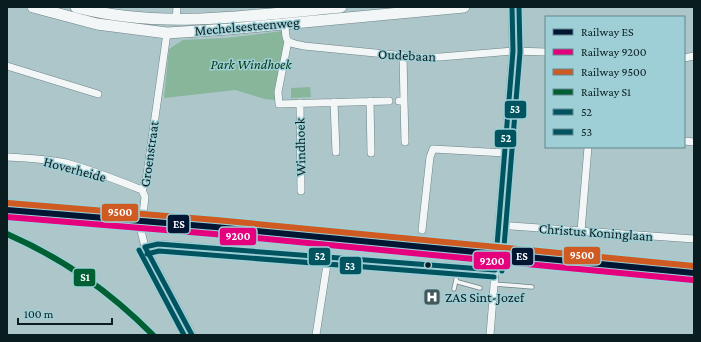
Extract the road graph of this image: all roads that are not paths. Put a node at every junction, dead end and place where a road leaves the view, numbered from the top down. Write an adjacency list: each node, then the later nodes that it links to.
1 (32, 7): 9 (main road, Mechelsesteenweg)
2 (76, 7): 7 (main road, Mechelsesteenweg)
3 (177, 7): 7 (street)
4 (341, 7): 7 (main road, Mechelsesteenweg)
5 (464, 7): 8 (main road, Mechelsesteenweg)
6 (512, 7): 11 (street)
7 (176, 20)
8 (285, 24): 9 (main road, Mechelsesteenweg); 10 (street)
9 (167, 32): 26 (street, Groenstraat)
10 (288, 41): 13 (street, Oudebaan); 19 (street, Windhoek)
11 (513, 51): 12 (street, Oudebaan); 13 (street, Oudebaan); 23 (street)
12 (545, 52)
13 (403, 56): 20 (street)
14 (7, 66): 15 (street)
15 (98, 94)
16 (370, 101): 17 (street, Windhoek); 18 (street, Windhoek); 24 (street)
17 (389, 101)
18 (334, 102): 19 (street, Windhoek); 22 (street)
19 (300, 103): 27 (street, Windhoek)
20 (405, 142)
21 (588, 148): 30 (street)
22 (336, 152)
23 (505, 153): 28 (street); 29 (street)
24 (371, 154)
25 (7, 157): 26 (street, Hoverheide)
26 (142, 190): 32 (street, Groenstraat)
27 (301, 191)
28 (499, 225): 30 (street, Christus Koninglaan); 35 (street)
29 (422, 230)
30 (581, 231): 31 (street, Christus Koninglaan)
31 (694, 240)
32 (145, 247): 33 (street); 42 (street, Groenstraat)
33 (328, 258): 34 (street); 43 (street)
34 (457, 268): 35 (street); 36 (lane)
35 (495, 270): 37 (street)
36 (456, 280): 39 (lane); 40 (lane)
37 (494, 284): 38 (lane); 41 (street)
38 (532, 287)
39 (480, 288)
40 (454, 289)
41 (489, 334)
42 (192, 335)
43 (316, 335)

